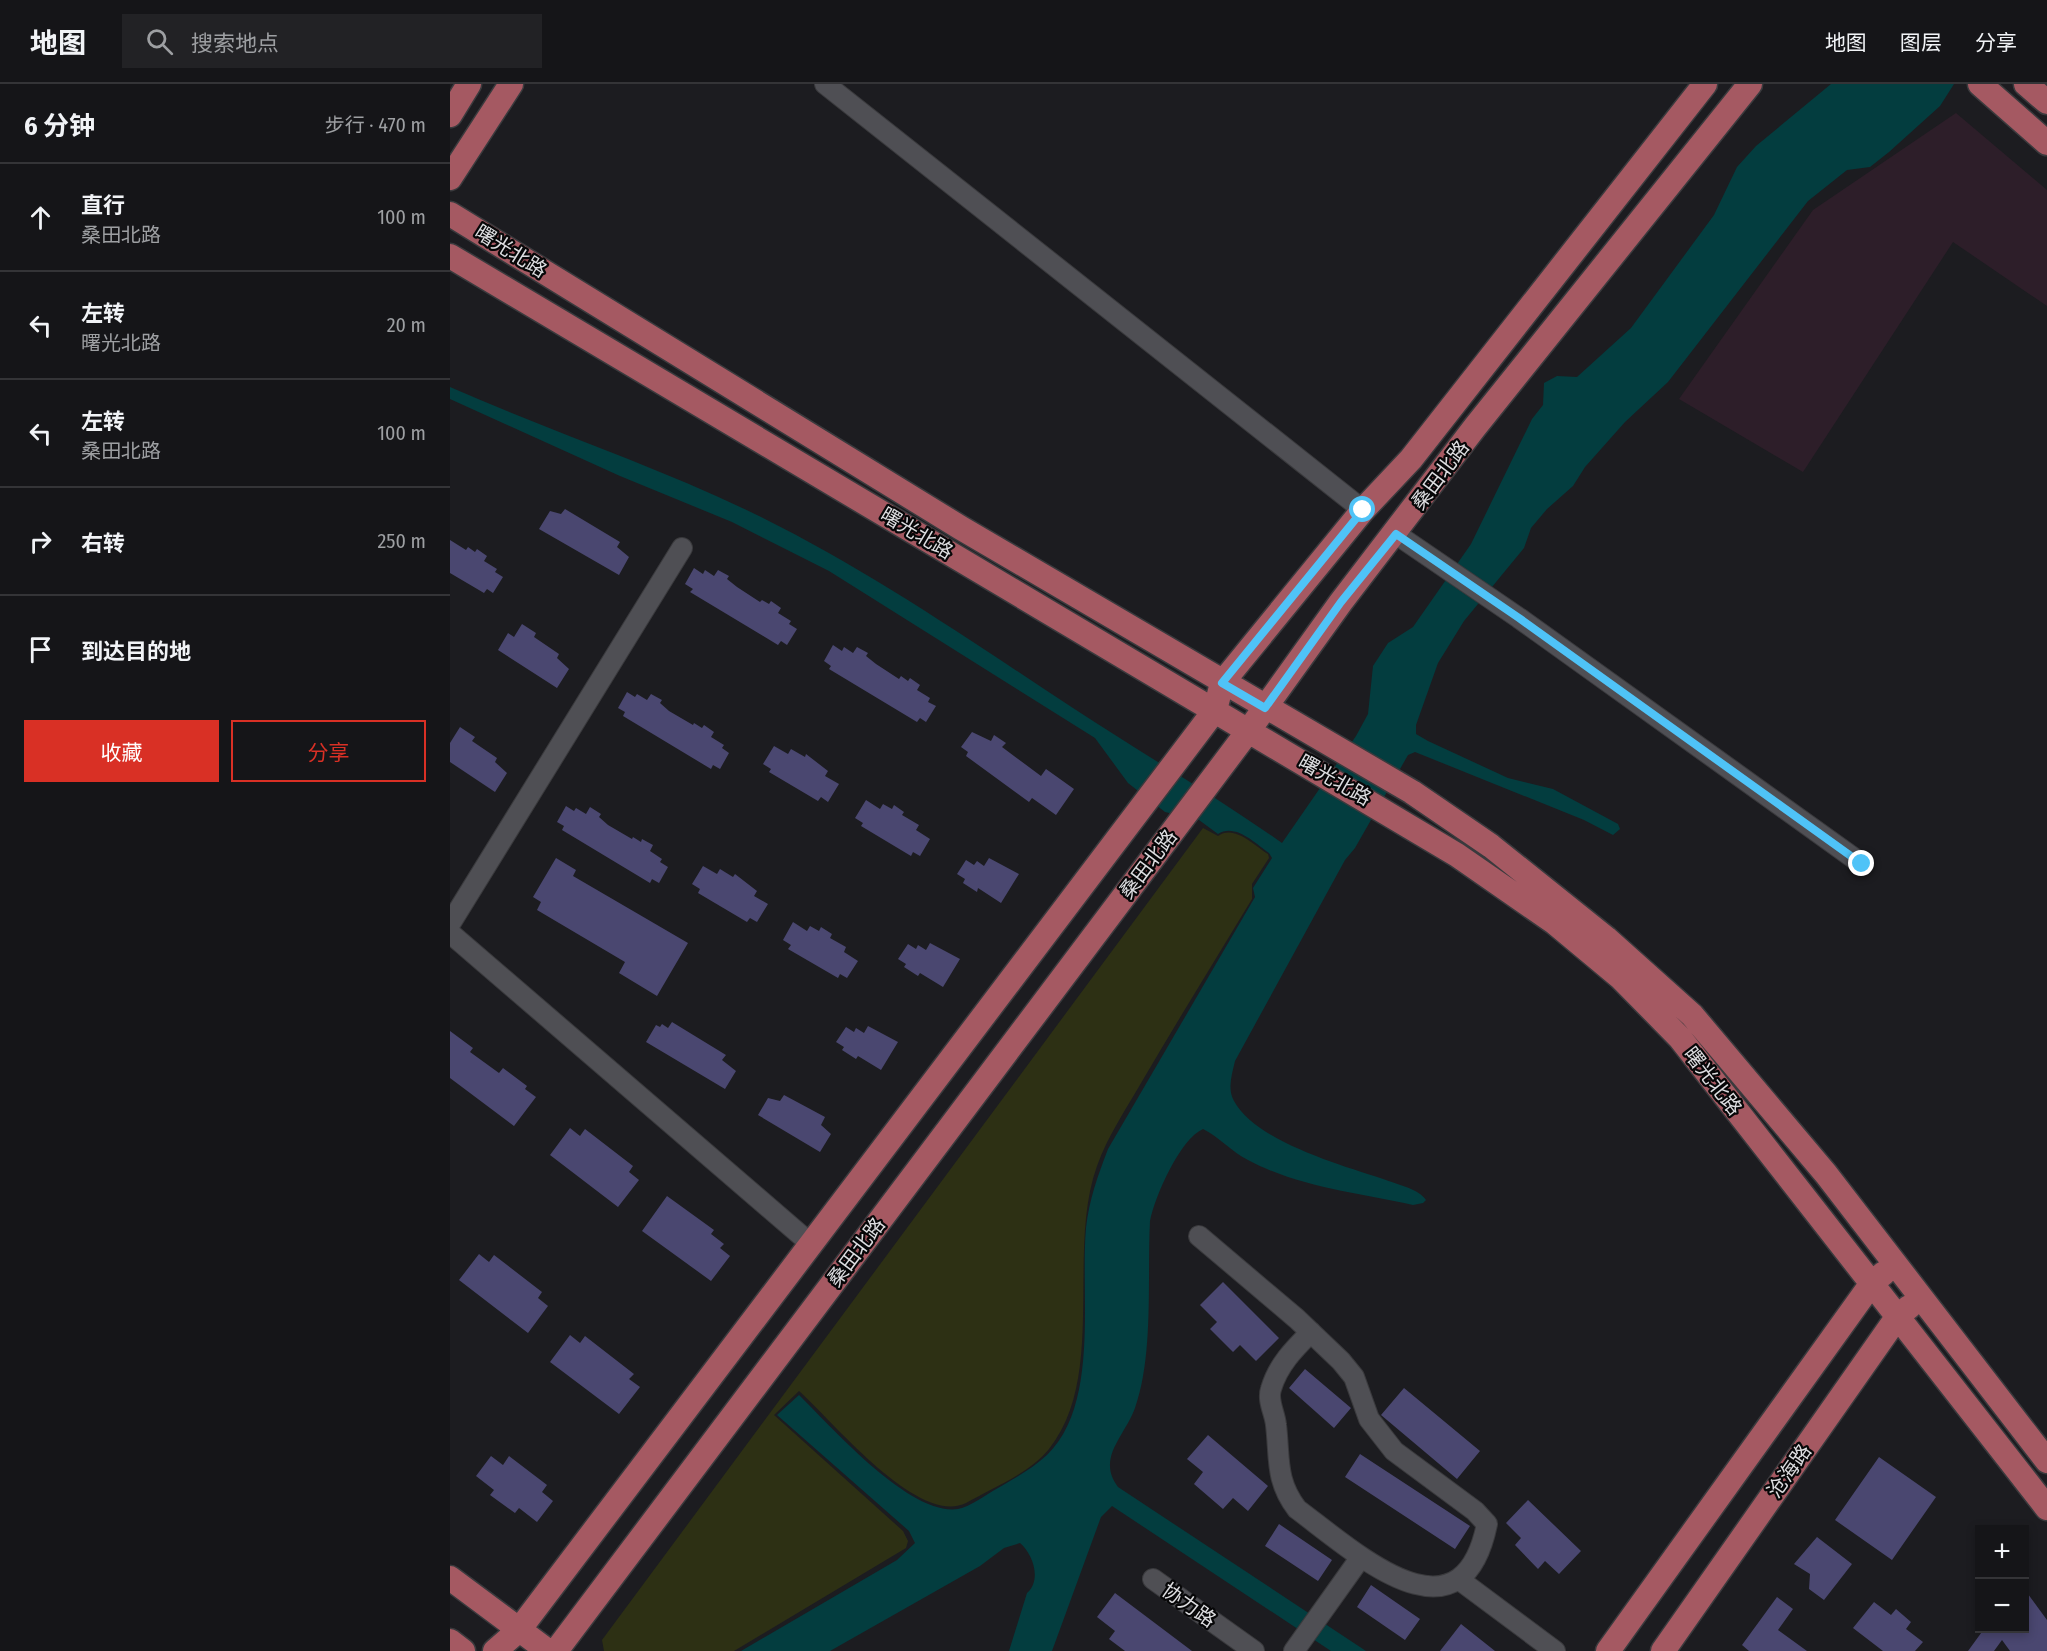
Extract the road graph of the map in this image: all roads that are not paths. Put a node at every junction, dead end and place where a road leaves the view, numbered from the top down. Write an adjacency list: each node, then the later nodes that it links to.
1 (469, 84): 10 (main road)
2 (492, 84): 12 (main road)
3 (512, 84): 13 (main road)
4 (825, 84): 16 (street)
5 (1706, 84): 16 (main road, 桑田北路)
6 (1750, 84): 17 (main road, 桑田北路)
7 (1980, 84): 11 (main road)
8 (2026, 84): 9 (main road)
9 (2047, 102)
10 (450, 115)
11 (2047, 143)
12 (450, 167)
13 (450, 178)
14 (450, 214): 19 (main road, 曙光北路)
15 (450, 256): 21 (main road, 曙光北路)
16 (1363, 510): 19 (main road, 桑田北路)
17 (1396, 534): 20 (main road, 桑田北路); 23 (street)
18 (682, 548): 24 (street)
19 (1222, 683): 20 (main road, 曙光北路); 21 (main road, 桑田北路)
20 (1265, 708): 22 (main road, 桑田北路); 28 (main road, 曙光北路)
21 (1215, 710): 22 (main road, 曙光北路); 27 (main road, 桑田北路)
22 (1249, 730): 29 (main road, 曙光北路); 45 (main road, 桑田北路)
23 (1862, 864)
24 (450, 924)
25 (450, 933): 27 (street)
26 (1199, 1236): 32 (street)
27 (811, 1244): 39 (main road, 桑田北路)
28 (1895, 1264): 29 (main road); 30 (main road, 曙光北路)
29 (1872, 1283): 31 (main road, 曙光北路); 48 (main road)
30 (1921, 1298): 31 (main road, 沧海路); 33 (main road, 曙光北路)
31 (1898, 1316): 34 (main road, 曙光北路); 49 (main road, 沧海路)
32 (1311, 1332): 35 (street); 38 (street)
33 (2047, 1461)
34 (2047, 1508)
35 (1361, 1557): 38 (street); 41 (street)
36 (450, 1578): 39 (main road)
37 (1153, 1579): 46 (street, 协力路)
38 (1461, 1581): 47 (street)
39 (519, 1630): 43 (main road, 桑田北路); 44 (main road)
40 (450, 1641): 42 (main road)
41 (1299, 1644)
42 (463, 1651)
43 (495, 1651)
44 (548, 1651)
45 (556, 1651)
46 (1254, 1651)
47 (1555, 1651)
48 (1608, 1651)
49 (1663, 1651)

